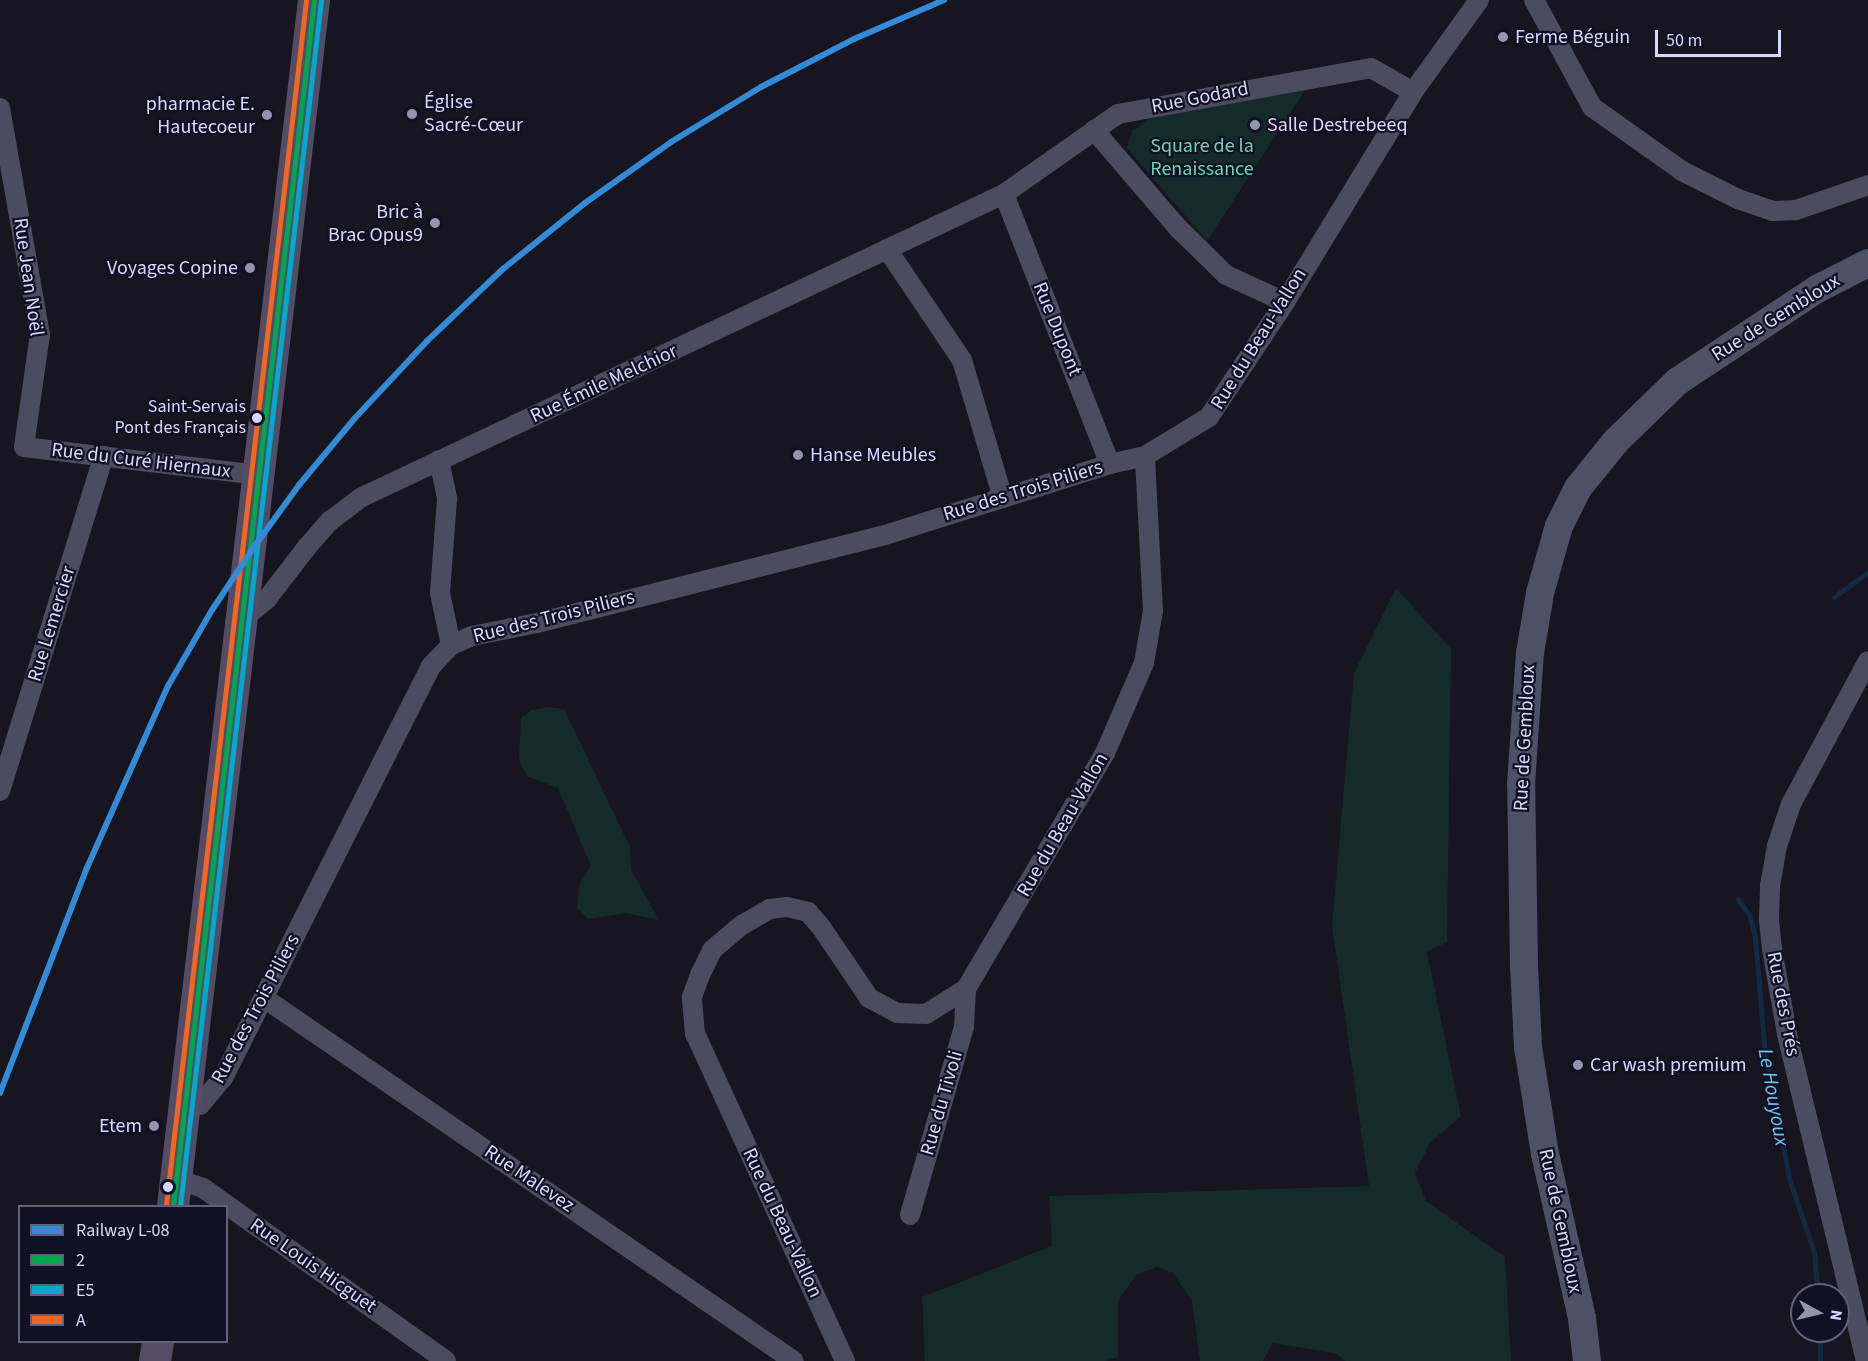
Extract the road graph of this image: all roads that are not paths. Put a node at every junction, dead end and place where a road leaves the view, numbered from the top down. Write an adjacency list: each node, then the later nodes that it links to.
1 (315, 0): 17 (main road)
2 (1479, 0): 4 (street, Rue du Beau-Vallon)
3 (1534, 0): 7 (street)
4 (1413, 92): 6 (street, Rue Godard); 11 (street, Rue du Beau-Vallon)
5 (0, 108): 12 (street, Rue Jean Noël)
6 (1094, 130): 8 (street, Rue Godard); 11 (street)
7 (1868, 185)
8 (1004, 194): 9 (street, Rue Émile Melchior); 16 (street, Rue Dupont)
9 (887, 249): 15 (street, Rue Émile Melchior); 18 (street)
10 (1868, 263): 35 (main road, Rue de Gembloux)
11 (1285, 302): 14 (street, Rue du Beau-Vallon)
12 (24, 447): 13 (street, Rue du Curé Hiernaux)
13 (104, 456): 17 (street, Rue du Curé Hiernaux); 22 (street, Rue Lemercier)
14 (1145, 456): 16 (street, Rue des Trois Piliers); 23 (street, Rue du Beau-Vallon)
15 (439, 460): 19 (street, Rue Émile Melchior); 20 (street)
16 (1110, 464): 18 (street, Rue des Trois Piliers)
17 (258, 475): 19 (main road)
18 (1003, 498): 20 (street, Rue des Trois Piliers)
19 (240, 621): 25 (main road)
20 (451, 645): 24 (street, Rue des Trois Piliers)
21 (1868, 661): 36 (street, Rue des Prés)
22 (0, 791)
23 (966, 988): 29 (street, Rue du Tivoli); 34 (street, Rue du Beau-Vallon)
24 (264, 998): 25 (street, Rue des Trois Piliers); 33 (street, Rue Malevez)
25 (184, 1106): 26 (main road)
26 (175, 1193): 27 (street, Rue Louis Hicguet)
27 (227, 1205)
28 (228, 1206): 32 (street, Rue Louis Hicguet)
29 (910, 1215)
30 (158, 1343): 31 (main road)
31 (156, 1361)
32 (446, 1361)
33 (794, 1361)
34 (845, 1361)
35 (1587, 1361)
36 (1866, 1361)

